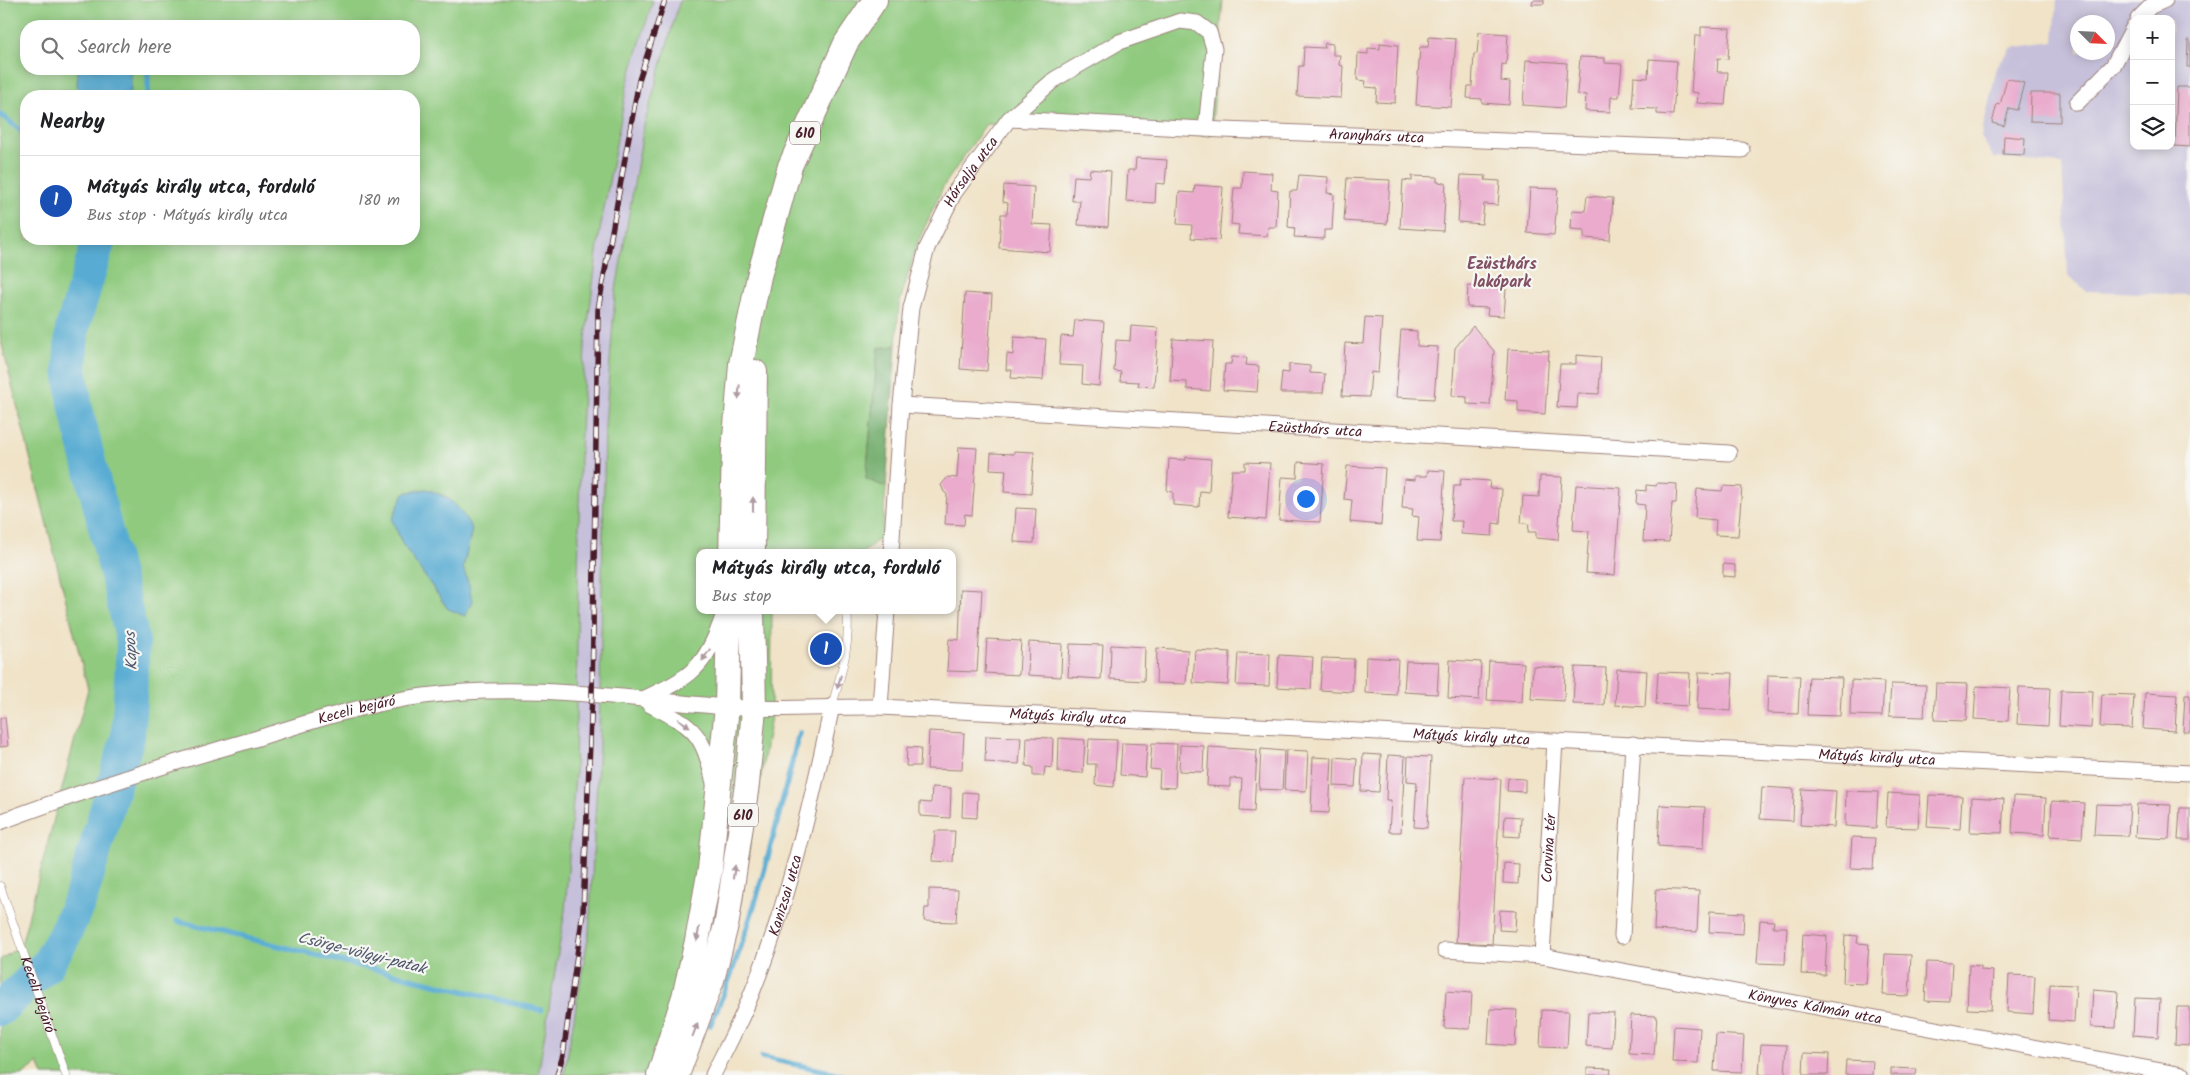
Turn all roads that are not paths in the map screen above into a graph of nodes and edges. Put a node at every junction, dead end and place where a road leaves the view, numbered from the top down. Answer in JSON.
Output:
{"nodes":[{"id":1,"x":875,"y":0,"type":"edge"},
{"id":2,"x":2165,"y":0,"type":"edge"},
{"id":3,"x":2142,"y":15,"type":"edge"},
{"id":4,"x":2130,"y":34,"type":"edge"},
{"id":5,"x":2077,"y":103,"type":"dead end"},
{"id":6,"x":1009,"y":119,"type":"junction"},
{"id":7,"x":1206,"y":129,"type":"junction"},
{"id":8,"x":1742,"y":150,"type":"dead end"},
{"id":9,"x":759,"y":276,"type":"junction"},
{"id":10,"x":901,"y":405,"type":"junction"},
{"id":11,"x":1729,"y":453,"type":"dead end"},
{"id":12,"x":731,"y":549,"type":"edge"},
{"id":13,"x":752,"y":549,"type":"edge"},
{"id":14,"x":891,"y":549,"type":"edge"},
{"id":15,"x":724,"y":614,"type":"edge"},
{"id":16,"x":729,"y":614,"type":"edge"},
{"id":17,"x":752,"y":614,"type":"edge"},
{"id":18,"x":847,"y":614,"type":"edge"},
{"id":19,"x":887,"y":614,"type":"edge"},
{"id":20,"x":641,"y":699,"type":"junction"},
{"id":21,"x":832,"y":706,"type":"junction"},
{"id":22,"x":727,"y":707,"type":"junction"},
{"id":23,"x":880,"y":707,"type":"junction"},
{"id":24,"x":754,"y":709,"type":"junction"},
{"id":25,"x":1555,"y":741,"type":"junction"},
{"id":26,"x":1633,"y":744,"type":"junction"},
{"id":27,"x":2190,"y":773,"type":"edge"},
{"id":28,"x":718,"y":802,"type":"junction"},
{"id":29,"x":0,"y":822,"type":"edge"},
{"id":30,"x":0,"y":886,"type":"edge"},
{"id":31,"x":1622,"y":936,"type":"dead end"},
{"id":32,"x":1446,"y":950,"type":"dead end"},
{"id":33,"x":1542,"y":956,"type":"junction"},
{"id":34,"x":66,"y":1075,"type":"edge"},
{"id":35,"x":659,"y":1075,"type":"edge"},
{"id":36,"x":677,"y":1075,"type":"edge"},
{"id":37,"x":713,"y":1075,"type":"edge"},
{"id":38,"x":2183,"y":1075,"type":"edge"}],
"edges":[{"from":1,"to":9,"type":"main road","number":"610"},
{"from":2,"to":3,"type":"street"},
{"from":4,"to":5,"type":"street"},
{"from":6,"to":7,"type":"street","name":"Aranyhárs utca"},
{"from":6,"to":7,"type":"street","name":"Hársalja utca"},
{"from":6,"to":10,"type":"street","name":"Hársalja utca"},
{"from":7,"to":8,"type":"street","name":"Aranyhárs utca"},
{"from":9,"to":12,"type":"main road","number":"610","one_way":true},
{"from":13,"to":9,"type":"main road","number":"610","one_way":true},
{"from":10,"to":11,"type":"street","name":"Ezüsthárs utca"},
{"from":10,"to":14,"type":"street","name":"Hársalja utca"},
{"from":15,"to":20,"type":"street","one_way":true},
{"from":16,"to":22,"type":"main road","number":"610"},
{"from":17,"to":24,"type":"main road","number":"610"},
{"from":18,"to":21,"type":"lane","one_way":true},
{"from":19,"to":23,"type":"street"},
{"from":20,"to":22,"type":"street","name":"Keceli bejáró"},
{"from":20,"to":28,"type":"street","one_way":true},
{"from":20,"to":29,"type":"street","name":"Keceli bejáró"},
{"from":21,"to":23,"type":"street","name":"Mátyás király utca"},
{"from":21,"to":24,"type":"street","name":"Mátyás király utca"},
{"from":21,"to":37,"type":"street","name":"Kanizsai utca"},
{"from":22,"to":24,"type":"street","name":"Keceli bejáró"},
{"from":22,"to":28,"type":"main road","number":"610"},
{"from":23,"to":25,"type":"street","name":"Mátyás király utca"},
{"from":36,"to":24,"type":"main road","number":"610","one_way":true},
{"from":25,"to":26,"type":"street","name":"Mátyás király utca"},
{"from":25,"to":33,"type":"street","name":"Corvina tér"},
{"from":26,"to":27,"type":"street","name":"Mátyás király utca"},
{"from":26,"to":31,"type":"street"},
{"from":28,"to":35,"type":"main road","number":"610","one_way":true},
{"from":30,"to":34,"type":"lane","name":"Keceli bejáró"},
{"from":32,"to":33,"type":"street","name":"Könyves Kálmán utca"},
{"from":33,"to":38,"type":"street","name":"Könyves Kálmán utca"}]}
